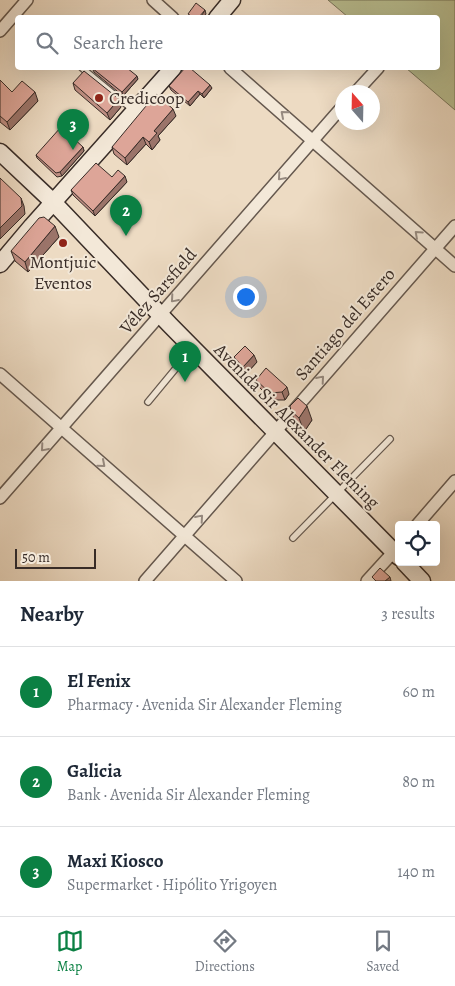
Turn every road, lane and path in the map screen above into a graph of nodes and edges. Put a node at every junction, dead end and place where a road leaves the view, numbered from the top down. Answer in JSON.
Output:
{"nodes":[{"id":1,"x":27,"y":0,"type":"edge"},
{"id":2,"x":153,"y":0,"type":"edge"},
{"id":3,"x":232,"y":0,"type":"edge"},
{"id":4,"x":170,"y":15,"type":"edge"},
{"id":5,"x":219,"y":15,"type":"edge"},
{"id":6,"x":0,"y":31,"type":"edge"},
{"id":7,"x":84,"y":70,"type":"edge"},
{"id":8,"x":171,"y":70,"type":"edge"},
{"id":9,"x":232,"y":70,"type":"edge"},
{"id":10,"x":376,"y":70,"type":"edge"},
{"id":11,"x":362,"y":85,"type":"edge"},
{"id":12,"x":134,"y":111,"type":"junction"},
{"id":13,"x":335,"y":115,"type":"edge"},
{"id":14,"x":313,"y":140,"type":"junction"},
{"id":15,"x":0,"y":152,"type":"edge"},
{"id":16,"x":53,"y":202,"type":"junction"},
{"id":17,"x":455,"y":226,"type":"edge"},
{"id":18,"x":435,"y":248,"type":"junction"},
{"id":19,"x":0,"y":264,"type":"edge"},
{"id":20,"x":455,"y":266,"type":"edge"},
{"id":21,"x":160,"y":315,"type":"junction"},
{"id":22,"x":193,"y":348,"type":"junction"},
{"id":23,"x":0,"y":374,"type":"edge"},
{"id":24,"x":148,"y":402,"type":"dead end"},
{"id":25,"x":62,"y":428,"type":"junction"},
{"id":26,"x":274,"y":431,"type":"junction"},
{"id":27,"x":390,"y":439,"type":"dead end"},
{"id":28,"x":455,"y":481,"type":"edge"},
{"id":29,"x":336,"y":494,"type":"junction"},
{"id":30,"x":0,"y":498,"type":"edge"},
{"id":31,"x":420,"y":521,"type":"edge"},
{"id":32,"x":184,"y":536,"type":"junction"},
{"id":33,"x":293,"y":538,"type":"dead end"},
{"id":34,"x":395,"y":550,"type":"edge"},
{"id":35,"x":395,"y":557,"type":"edge"},
{"id":36,"x":409,"y":566,"type":"edge"},
{"id":37,"x":145,"y":581,"type":"edge"},
{"id":38,"x":236,"y":581,"type":"edge"},
{"id":39,"x":367,"y":581,"type":"edge"},
{"id":40,"x":422,"y":581,"type":"edge"}],
"edges":[{"from":1,"to":6,"type":"street"},
{"from":2,"to":4,"type":"street"},
{"from":3,"to":5,"type":"main road"},
{"from":7,"to":12,"type":"lane"},
{"from":8,"to":12,"type":"main road"},
{"from":14,"to":9,"type":"street","one_way":true},
{"from":10,"to":11,"type":"street"},
{"from":12,"to":16,"type":"main road"},
{"from":13,"to":14,"type":"street","name":"Vélez Sarsfield"},
{"from":18,"to":14,"type":"street","one_way":true},
{"from":14,"to":21,"type":"street","name":"Vélez Sarsfield","one_way":true},
{"from":15,"to":16,"type":"main road","name":"Avenida Sir Alexander Fleming"},
{"from":16,"to":19,"type":"main road"},
{"from":16,"to":21,"type":"main road","name":"Avenida Sir Alexander Fleming"},
{"from":17,"to":18,"type":"street","name":"Santiago del Estero"},
{"from":18,"to":20,"type":"street"},
{"from":26,"to":18,"type":"street","name":"Santiago del Estero","one_way":true},
{"from":21,"to":22,"type":"main road","name":"Avenida Sir Alexander Fleming"},
{"from":21,"to":25,"type":"street","name":"Vélez Sarsfield"},
{"from":22,"to":24,"type":"lane"},
{"from":22,"to":26,"type":"main road","name":"Avenida Sir Alexander Fleming"},
{"from":23,"to":25,"type":"street"},
{"from":25,"to":30,"type":"street","name":"Vélez Sarsfield","one_way":true},
{"from":25,"to":32,"type":"street","one_way":true},
{"from":26,"to":29,"type":"main road","name":"Avenida Sir Alexander Fleming"},
{"from":32,"to":26,"type":"street","name":"Santiago del Estero","one_way":true},
{"from":27,"to":29,"type":"lane"},
{"from":28,"to":31,"type":"street"},
{"from":29,"to":33,"type":"lane"},
{"from":29,"to":34,"type":"main road","name":"Avenida Sir Alexander Fleming"},
{"from":32,"to":37,"type":"street","name":"Santiago del Estero"},
{"from":32,"to":38,"type":"street"},
{"from":35,"to":39,"type":"street"},
{"from":36,"to":40,"type":"main road","name":"Avenida Sir Alexander Fleming"}]}
